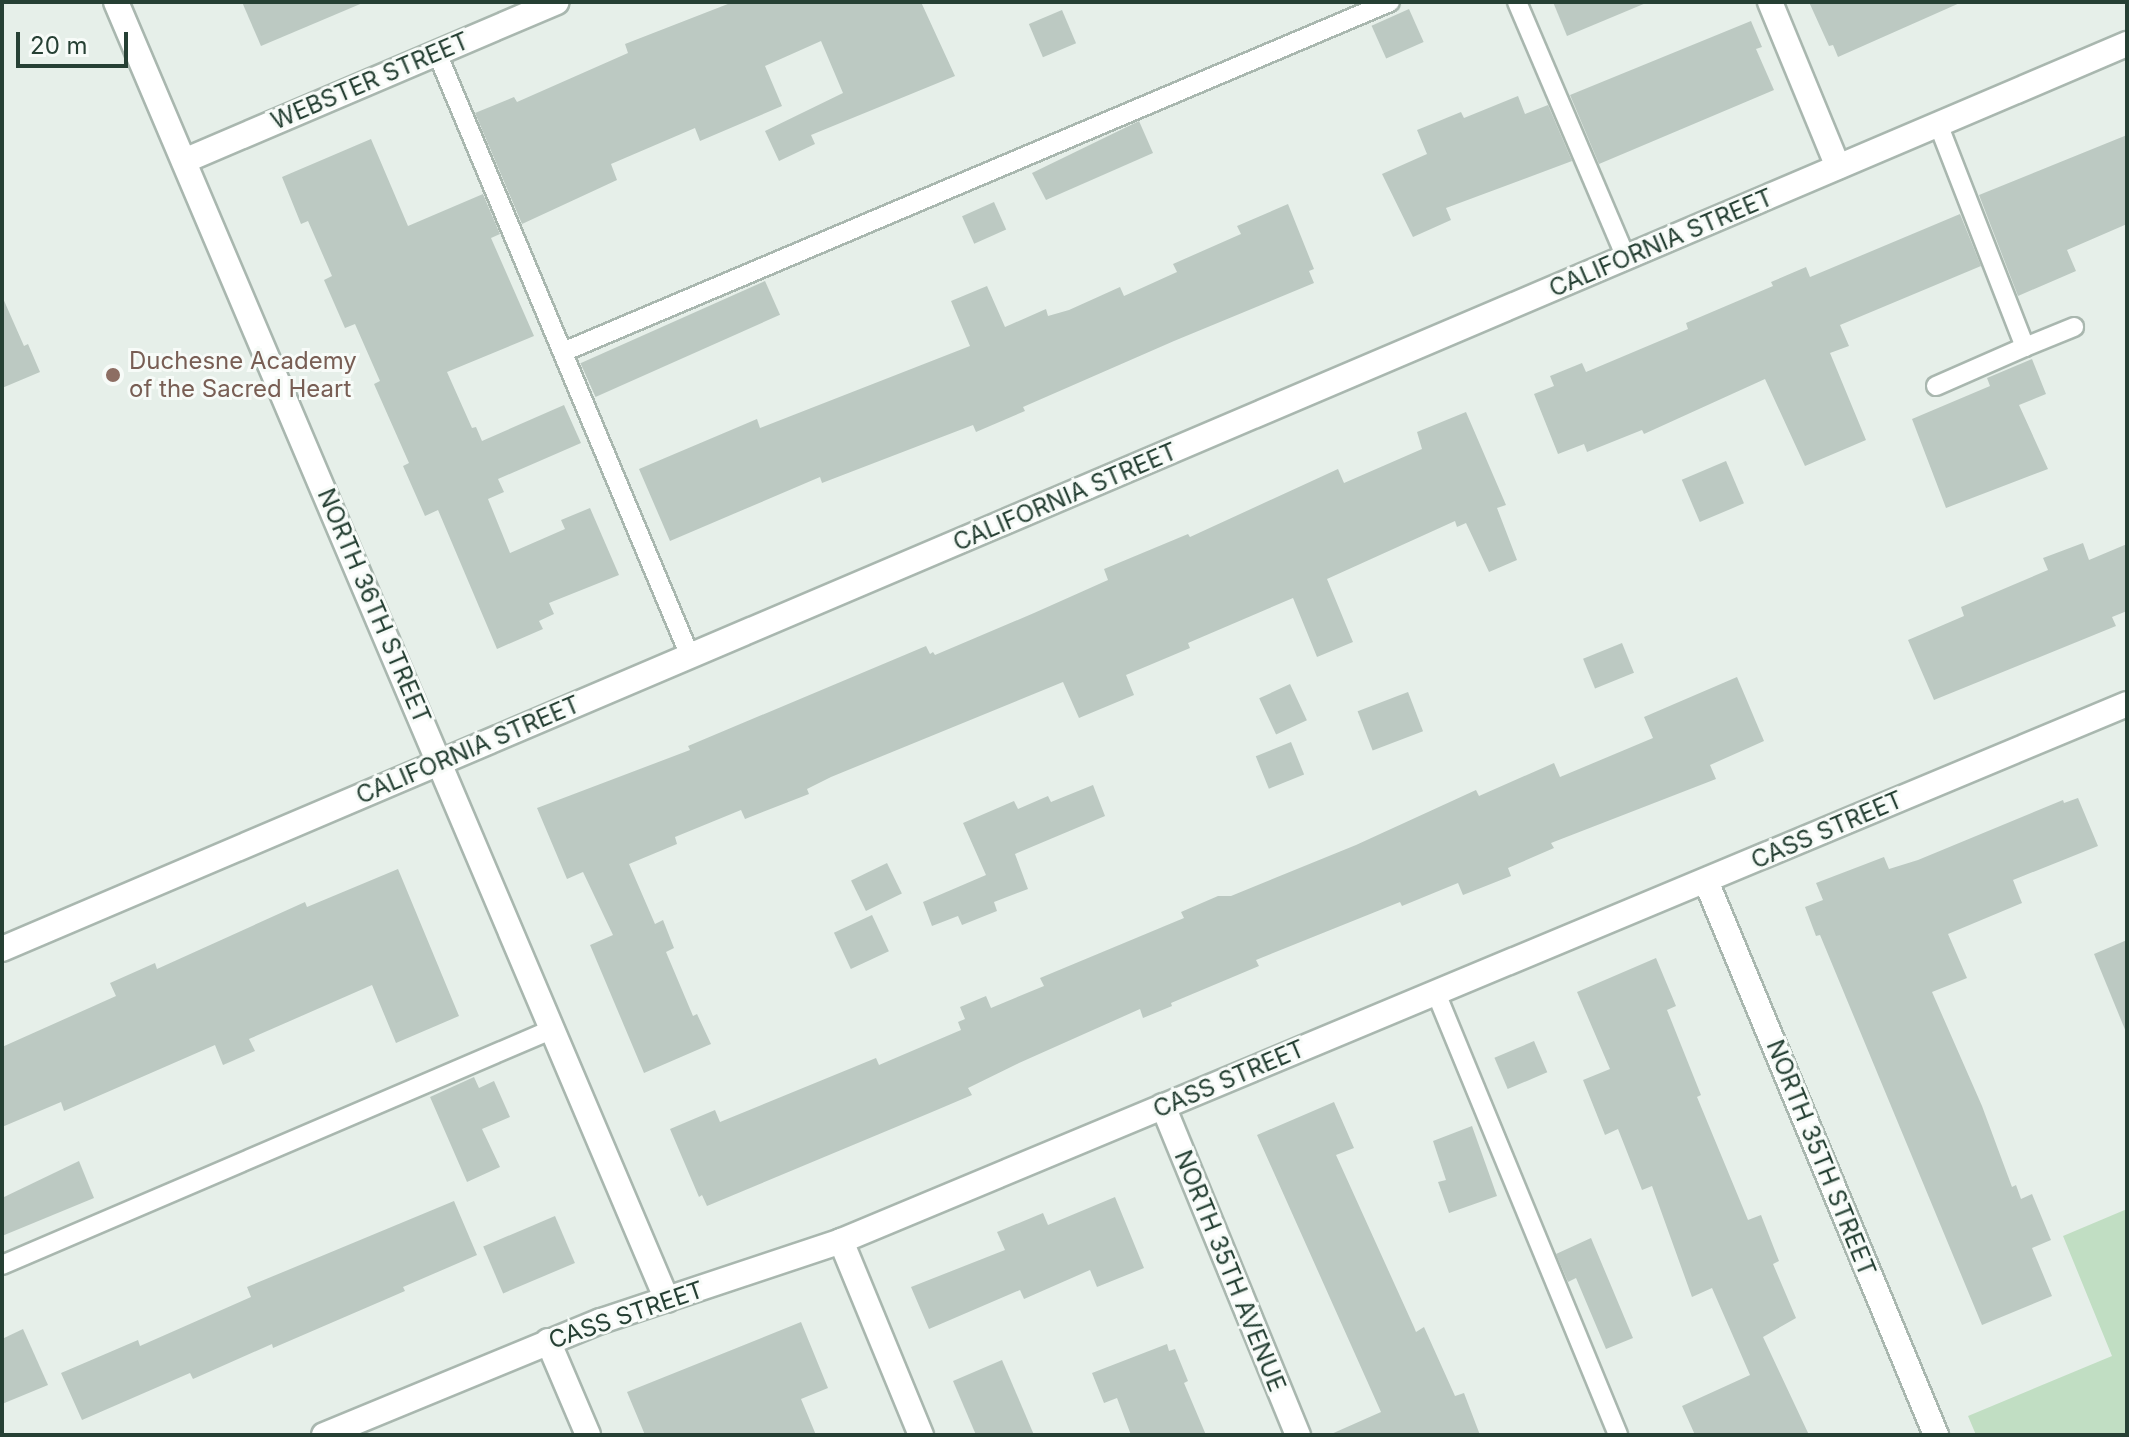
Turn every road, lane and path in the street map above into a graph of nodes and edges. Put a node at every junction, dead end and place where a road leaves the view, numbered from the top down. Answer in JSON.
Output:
{"nodes":[{"id":1,"x":116,"y":2,"type":"edge"},
{"id":2,"x":557,"y":2,"type":"edge"},
{"id":3,"x":1390,"y":2,"type":"edge"},
{"id":4,"x":1517,"y":2,"type":"edge"},
{"id":5,"x":1770,"y":2,"type":"edge"},
{"id":6,"x":527,"y":8,"type":"edge"},
{"id":7,"x":2127,"y":44,"type":"edge"},
{"id":8,"x":437,"y":53,"type":"junction"},
{"id":9,"x":1938,"y":124,"type":"junction"},
{"id":10,"x":184,"y":161,"type":"junction"},
{"id":11,"x":1838,"y":167,"type":"junction"},
{"id":12,"x":1626,"y":258,"type":"junction"},
{"id":13,"x":2074,"y":327,"type":"dead end"},
{"id":14,"x":2025,"y":347,"type":"junction"},
{"id":15,"x":563,"y":352,"type":"junction"},
{"id":16,"x":1936,"y":386,"type":"dead end"},
{"id":17,"x":690,"y":656,"type":"junction"},
{"id":18,"x":2127,"y":704,"type":"edge"},
{"id":19,"x":440,"y":762,"type":"junction"},
{"id":20,"x":1706,"y":881,"type":"junction"},
{"id":21,"x":2,"y":949,"type":"edge"},
{"id":22,"x":1436,"y":993,"type":"junction"},
{"id":23,"x":553,"y":1029,"type":"junction"},
{"id":24,"x":1163,"y":1106,"type":"junction"},
{"id":25,"x":841,"y":1241,"type":"junction"},
{"id":26,"x":2,"y":1265,"type":"edge"},
{"id":27,"x":667,"y":1300,"type":"junction"},
{"id":28,"x":548,"y":1341,"type":"junction"},
{"id":29,"x":324,"y":1435,"type":"edge"},
{"id":30,"x":588,"y":1435,"type":"edge"},
{"id":31,"x":921,"y":1435,"type":"edge"},
{"id":32,"x":1298,"y":1435,"type":"edge"},
{"id":33,"x":1618,"y":1435,"type":"edge"},
{"id":34,"x":1936,"y":1435,"type":"edge"}],
"edges":[{"from":1,"to":10,"type":"street","name":"NORTH 36TH STREET"},
{"from":2,"to":6,"type":"street","name":"WEBSTER STREET"},
{"from":3,"to":15,"type":"lane"},
{"from":4,"to":12,"type":"lane"},
{"from":5,"to":11,"type":"street"},
{"from":6,"to":8,"type":"street","name":"WEBSTER STREET"},
{"from":7,"to":9,"type":"street","name":"CALIFORNIA STREET"},
{"from":8,"to":10,"type":"street","name":"WEBSTER STREET"},
{"from":8,"to":15,"type":"lane"},
{"from":9,"to":11,"type":"street","name":"CALIFORNIA STREET"},
{"from":9,"to":14,"type":"lane"},
{"from":10,"to":19,"type":"street","name":"NORTH 36TH STREET"},
{"from":11,"to":12,"type":"street","name":"CALIFORNIA STREET"},
{"from":12,"to":17,"type":"street","name":"CALIFORNIA STREET"},
{"from":13,"to":14,"type":"lane"},
{"from":14,"to":16,"type":"lane"},
{"from":15,"to":17,"type":"lane"},
{"from":17,"to":19,"type":"street","name":"CALIFORNIA STREET"},
{"from":18,"to":20,"type":"street","name":"CASS STREET"},
{"from":19,"to":21,"type":"street","name":"CALIFORNIA STREET"},
{"from":19,"to":23,"type":"street","name":"NORTH 36TH STREET"},
{"from":20,"to":22,"type":"street","name":"CASS STREET"},
{"from":20,"to":34,"type":"street","name":"NORTH 35TH STREET"},
{"from":22,"to":24,"type":"street","name":"CASS STREET"},
{"from":22,"to":33,"type":"lane"},
{"from":23,"to":26,"type":"lane"},
{"from":23,"to":27,"type":"street","name":"NORTH 36TH STREET"},
{"from":24,"to":25,"type":"street","name":"CASS STREET"},
{"from":24,"to":32,"type":"street","name":"NORTH 35TH AVENUE"},
{"from":25,"to":27,"type":"street","name":"CASS STREET"},
{"from":25,"to":31,"type":"street"},
{"from":27,"to":28,"type":"street","name":"CASS STREET"},
{"from":28,"to":29,"type":"street","name":"CASS STREET"},
{"from":28,"to":30,"type":"street"}]}
